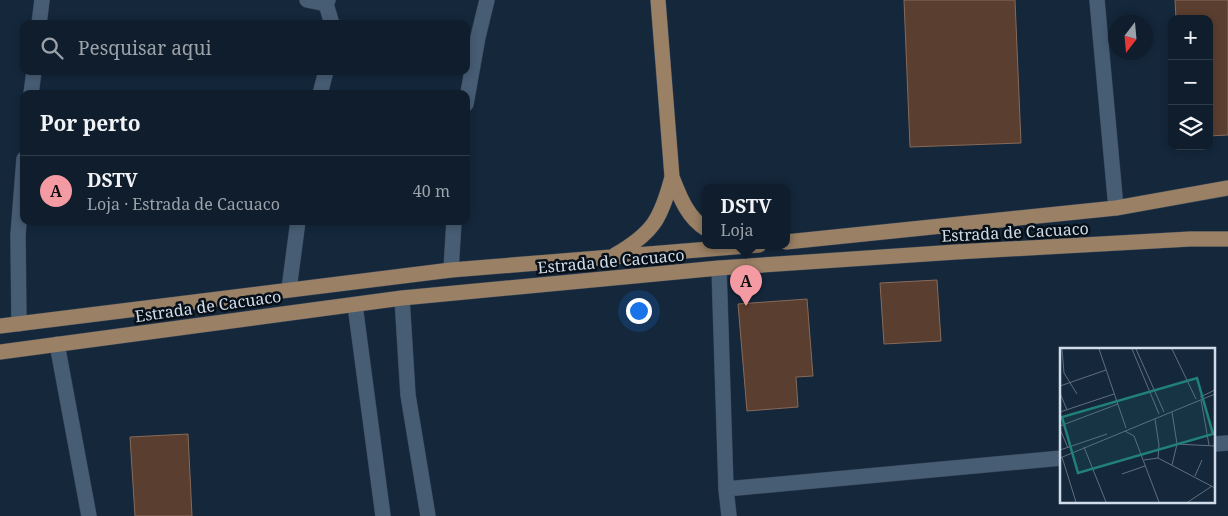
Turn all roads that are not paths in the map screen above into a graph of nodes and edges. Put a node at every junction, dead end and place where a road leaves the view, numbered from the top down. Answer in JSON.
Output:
{"nodes":[{"id":1,"x":42,"y":0,"type":"edge"},
{"id":2,"x":307,"y":0,"type":"edge"},
{"id":3,"x":488,"y":0,"type":"edge"},
{"id":4,"x":658,"y":0,"type":"edge"},
{"id":5,"x":1097,"y":0,"type":"edge"},
{"id":6,"x":327,"y":2,"type":"edge"},
{"id":7,"x":40,"y":20,"type":"edge"},
{"id":8,"x":331,"y":20,"type":"edge"},
{"id":9,"x":33,"y":75,"type":"edge"},
{"id":10,"x":325,"y":75,"type":"edge"},
{"id":11,"x":32,"y":90,"type":"edge"},
{"id":12,"x":321,"y":90,"type":"edge"},
{"id":13,"x":469,"y":90,"type":"edge"},
{"id":14,"x":672,"y":177,"type":"junction"},
{"id":15,"x":1228,"y":188,"type":"edge"},
{"id":16,"x":1116,"y":208,"type":"junction"},
{"id":17,"x":20,"y":210,"type":"edge"},
{"id":18,"x":297,"y":225,"type":"edge"},
{"id":19,"x":454,"y":225,"type":"edge"},
{"id":20,"x":702,"y":227,"type":"edge"},
{"id":21,"x":1228,"y":239,"type":"edge"},
{"id":22,"x":790,"y":242,"type":"edge"},
{"id":23,"x":704,"y":249,"type":"edge"},
{"id":24,"x":611,"y":257,"type":"junction"},
{"id":25,"x":719,"y":268,"type":"junction"},
{"id":26,"x":451,"y":270,"type":"junction"},
{"id":27,"x":289,"y":289,"type":"junction"},
{"id":28,"x":402,"y":298,"type":"junction"},
{"id":29,"x":355,"y":305,"type":"junction"},
{"id":30,"x":19,"y":324,"type":"junction"},
{"id":31,"x":0,"y":326,"type":"edge"},
{"id":32,"x":57,"y":344,"type":"junction"},
{"id":33,"x":0,"y":352,"type":"edge"},
{"id":34,"x":1060,"y":458,"type":"edge"},
{"id":35,"x":726,"y":489,"type":"junction"},
{"id":36,"x":89,"y":516,"type":"edge"},
{"id":37,"x":383,"y":516,"type":"edge"},
{"id":38,"x":428,"y":516,"type":"edge"},
{"id":39,"x":729,"y":516,"type":"edge"}],
"edges":[{"from":1,"to":7,"type":"street"},
{"from":2,"to":6,"type":"street"},
{"from":3,"to":13,"type":"street"},
{"from":4,"to":14,"type":"main road"},
{"from":5,"to":16,"type":"street"},
{"from":6,"to":8,"type":"street"},
{"from":9,"to":11,"type":"street"},
{"from":10,"to":12,"type":"street"},
{"from":14,"to":20,"type":"main road"},
{"from":14,"to":24,"type":"main road"},
{"from":15,"to":16,"type":"main road","name":"Estrada de Cacuaco"},
{"from":16,"to":22,"type":"main road","name":"Estrada de Cacuaco"},
{"from":17,"to":30,"type":"street"},
{"from":18,"to":27,"type":"street"},
{"from":19,"to":26,"type":"street"},
{"from":21,"to":25,"type":"main road","name":"Estrada de Cacuaco"},
{"from":23,"to":24,"type":"main road","name":"Estrada de Cacuaco"},
{"from":24,"to":26,"type":"main road","name":"Estrada de Cacuaco"},
{"from":25,"to":28,"type":"main road","name":"Estrada de Cacuaco"},
{"from":25,"to":35,"type":"street"},
{"from":26,"to":27,"type":"main road","name":"Estrada de Cacuaco"},
{"from":27,"to":30,"type":"main road","name":"Estrada de Cacuaco"},
{"from":28,"to":29,"type":"main road","name":"Estrada de Cacuaco"},
{"from":28,"to":38,"type":"street"},
{"from":29,"to":32,"type":"main road","name":"Estrada de Cacuaco"},
{"from":29,"to":37,"type":"street"},
{"from":30,"to":31,"type":"main road","name":"Estrada de Cacuaco"},
{"from":32,"to":33,"type":"main road","name":"Estrada de Cacuaco"},
{"from":32,"to":36,"type":"street"},
{"from":34,"to":35,"type":"street"},
{"from":35,"to":39,"type":"street"}]}
